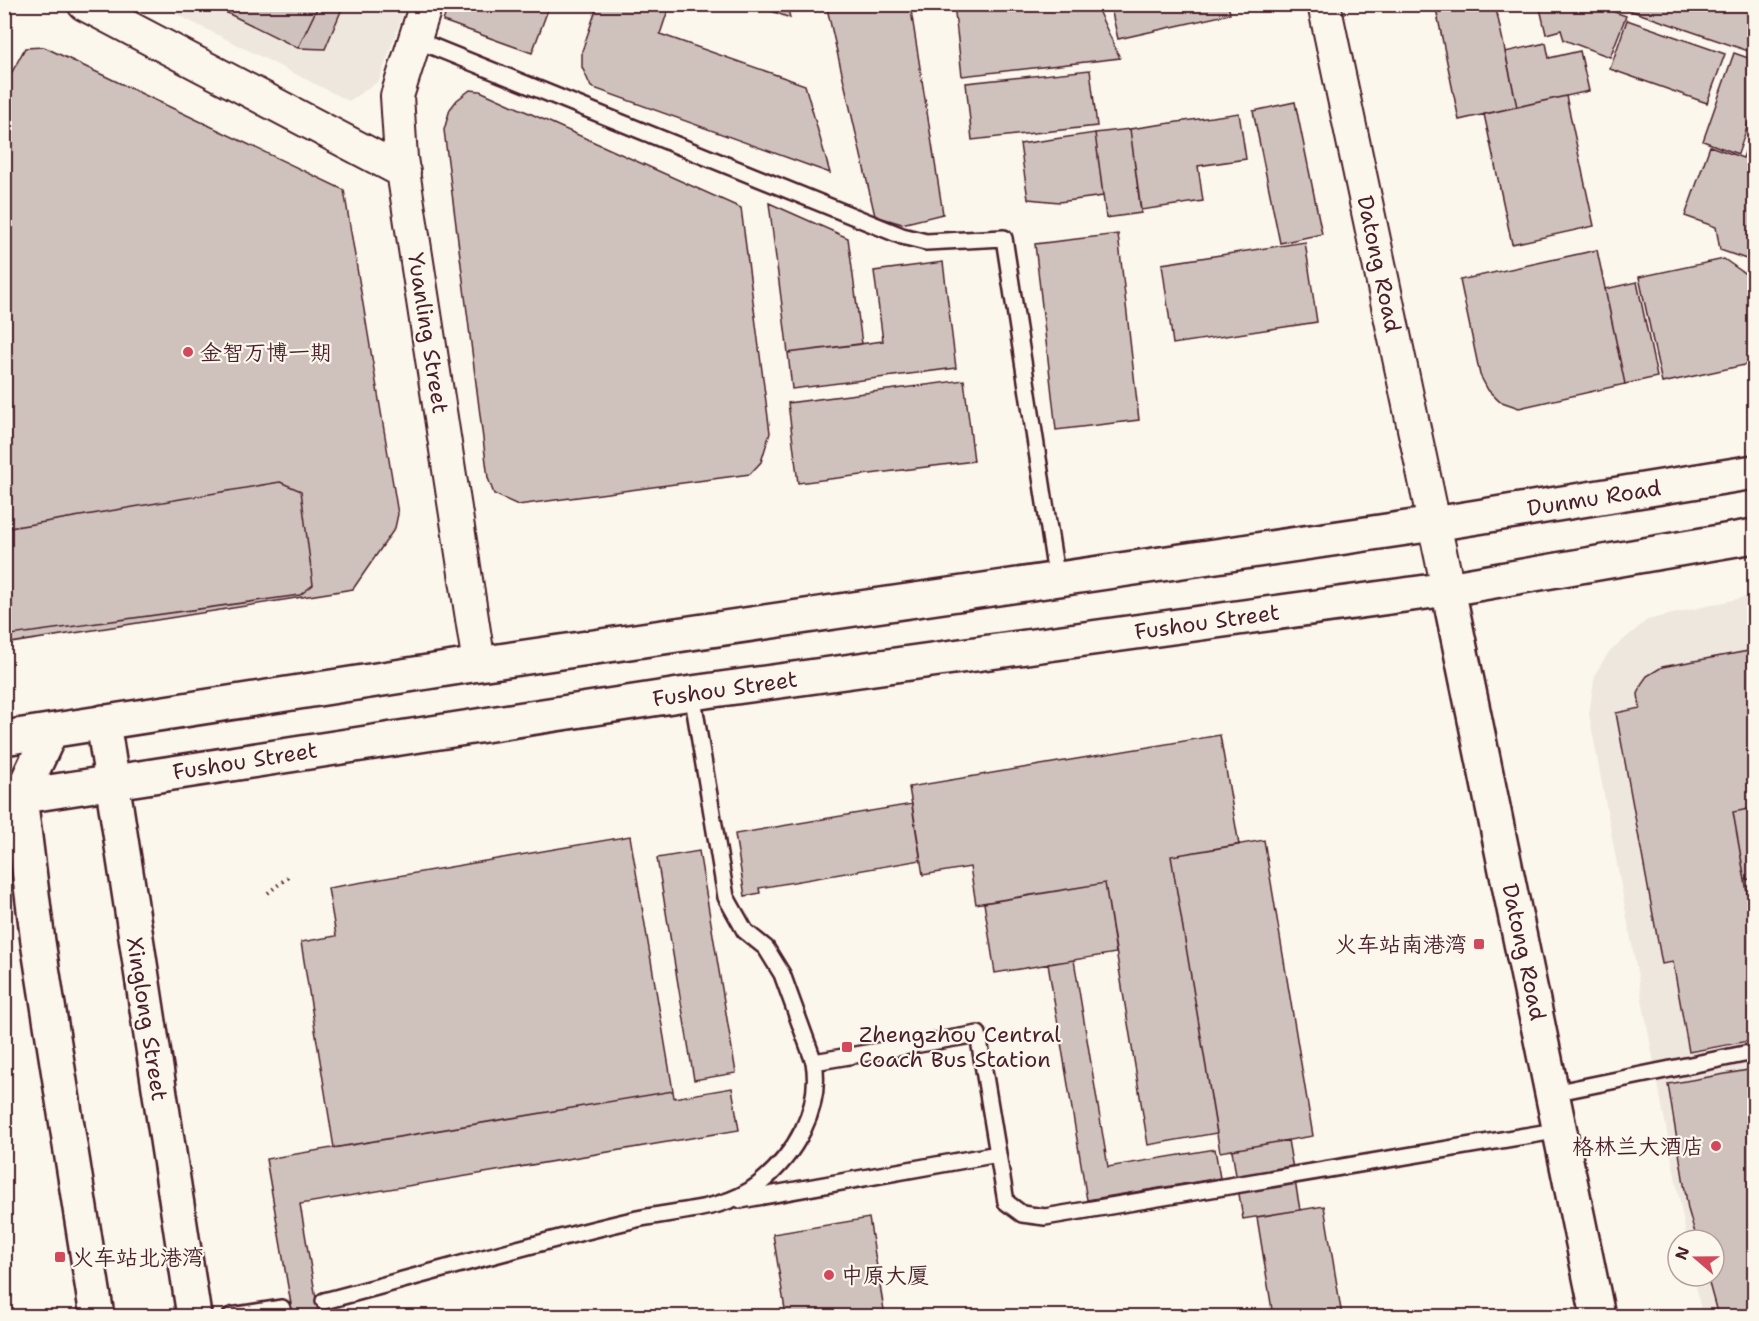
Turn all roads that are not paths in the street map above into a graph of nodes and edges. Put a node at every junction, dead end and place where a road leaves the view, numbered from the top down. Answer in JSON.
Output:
{"nodes":[{"id":1,"x":84,"y":4,"type":"edge"},
{"id":2,"x":426,"y":4,"type":"edge"},
{"id":3,"x":1324,"y":4,"type":"edge"},
{"id":4,"x":414,"y":39,"type":"junction"},
{"id":5,"x":404,"y":172,"type":"junction"},
{"id":6,"x":1755,"y":472,"type":"edge"},
{"id":7,"x":1434,"y":524,"type":"junction"},
{"id":8,"x":1755,"y":536,"type":"edge"},
{"id":9,"x":1057,"y":581,"type":"junction"},
{"id":10,"x":1448,"y":588,"type":"junction"},
{"id":11,"x":479,"y":664,"type":"junction"},
{"id":12,"x":692,"y":693,"type":"junction"},
{"id":13,"x":103,"y":722,"type":"junction"},
{"id":14,"x":51,"y":731,"type":"junction"},
{"id":15,"x":4,"y":738,"type":"edge"},
{"id":16,"x":110,"y":782,"type":"junction"},
{"id":17,"x":12,"y":798,"type":"edge"},
{"id":18,"x":1755,"y":1052,"type":"edge"},
{"id":19,"x":814,"y":1062,"type":"junction"},
{"id":20,"x":1553,"y":1094,"type":"junction"},
{"id":21,"x":1561,"y":1130,"type":"junction"},
{"id":22,"x":998,"y":1154,"type":"junction"},
{"id":23,"x":727,"y":1202,"type":"junction"},
{"id":24,"x":324,"y":1301,"type":"dead end"},
{"id":25,"x":282,"y":1308,"type":"dead end"},
{"id":26,"x":97,"y":1317,"type":"edge"},
{"id":27,"x":194,"y":1317,"type":"edge"},
{"id":28,"x":231,"y":1317,"type":"edge"},
{"id":29,"x":1598,"y":1317,"type":"edge"}],
"edges":[{"from":1,"to":5,"type":"street"},
{"from":2,"to":4,"type":"street","name":"Yuanling Street"},
{"from":3,"to":7,"type":"street","name":"Datong Road"},
{"from":4,"to":5,"type":"street","name":"Yuanling Street"},
{"from":4,"to":9,"type":"lane"},
{"from":5,"to":11,"type":"street","name":"Yuanling Street"},
{"from":6,"to":7,"type":"main road","name":"Dunmu Road"},
{"from":7,"to":9,"type":"main road"},
{"from":7,"to":10,"type":"street","name":"Datong Road"},
{"from":8,"to":10,"type":"main road"},
{"from":9,"to":11,"type":"main road"},
{"from":10,"to":12,"type":"main road","name":"Fushou Street"},
{"from":10,"to":20,"type":"main road","name":"Datong Road"},
{"from":11,"to":13,"type":"main road"},
{"from":12,"to":16,"type":"main road","name":"Fushou Street"},
{"from":12,"to":19,"type":"lane"},
{"from":13,"to":14,"type":"main road"},
{"from":13,"to":16,"type":"main road","name":"Xinglong Street"},
{"from":14,"to":15,"type":"main road"},
{"from":14,"to":17,"type":"main road"},
{"from":16,"to":17,"type":"main road","name":"Fushou Street"},
{"from":16,"to":27,"type":"main road","name":"Xinglong Street"},
{"from":17,"to":26,"type":"main road"},
{"from":18,"to":20,"type":"lane"},
{"from":19,"to":22,"type":"lane"},
{"from":19,"to":23,"type":"lane"},
{"from":20,"to":21,"type":"main road","name":"Datong Road"},
{"from":21,"to":22,"type":"lane"},
{"from":21,"to":29,"type":"main road","name":"Datong Road"},
{"from":22,"to":23,"type":"lane"},
{"from":23,"to":24,"type":"lane"},
{"from":25,"to":28,"type":"lane"}]}
